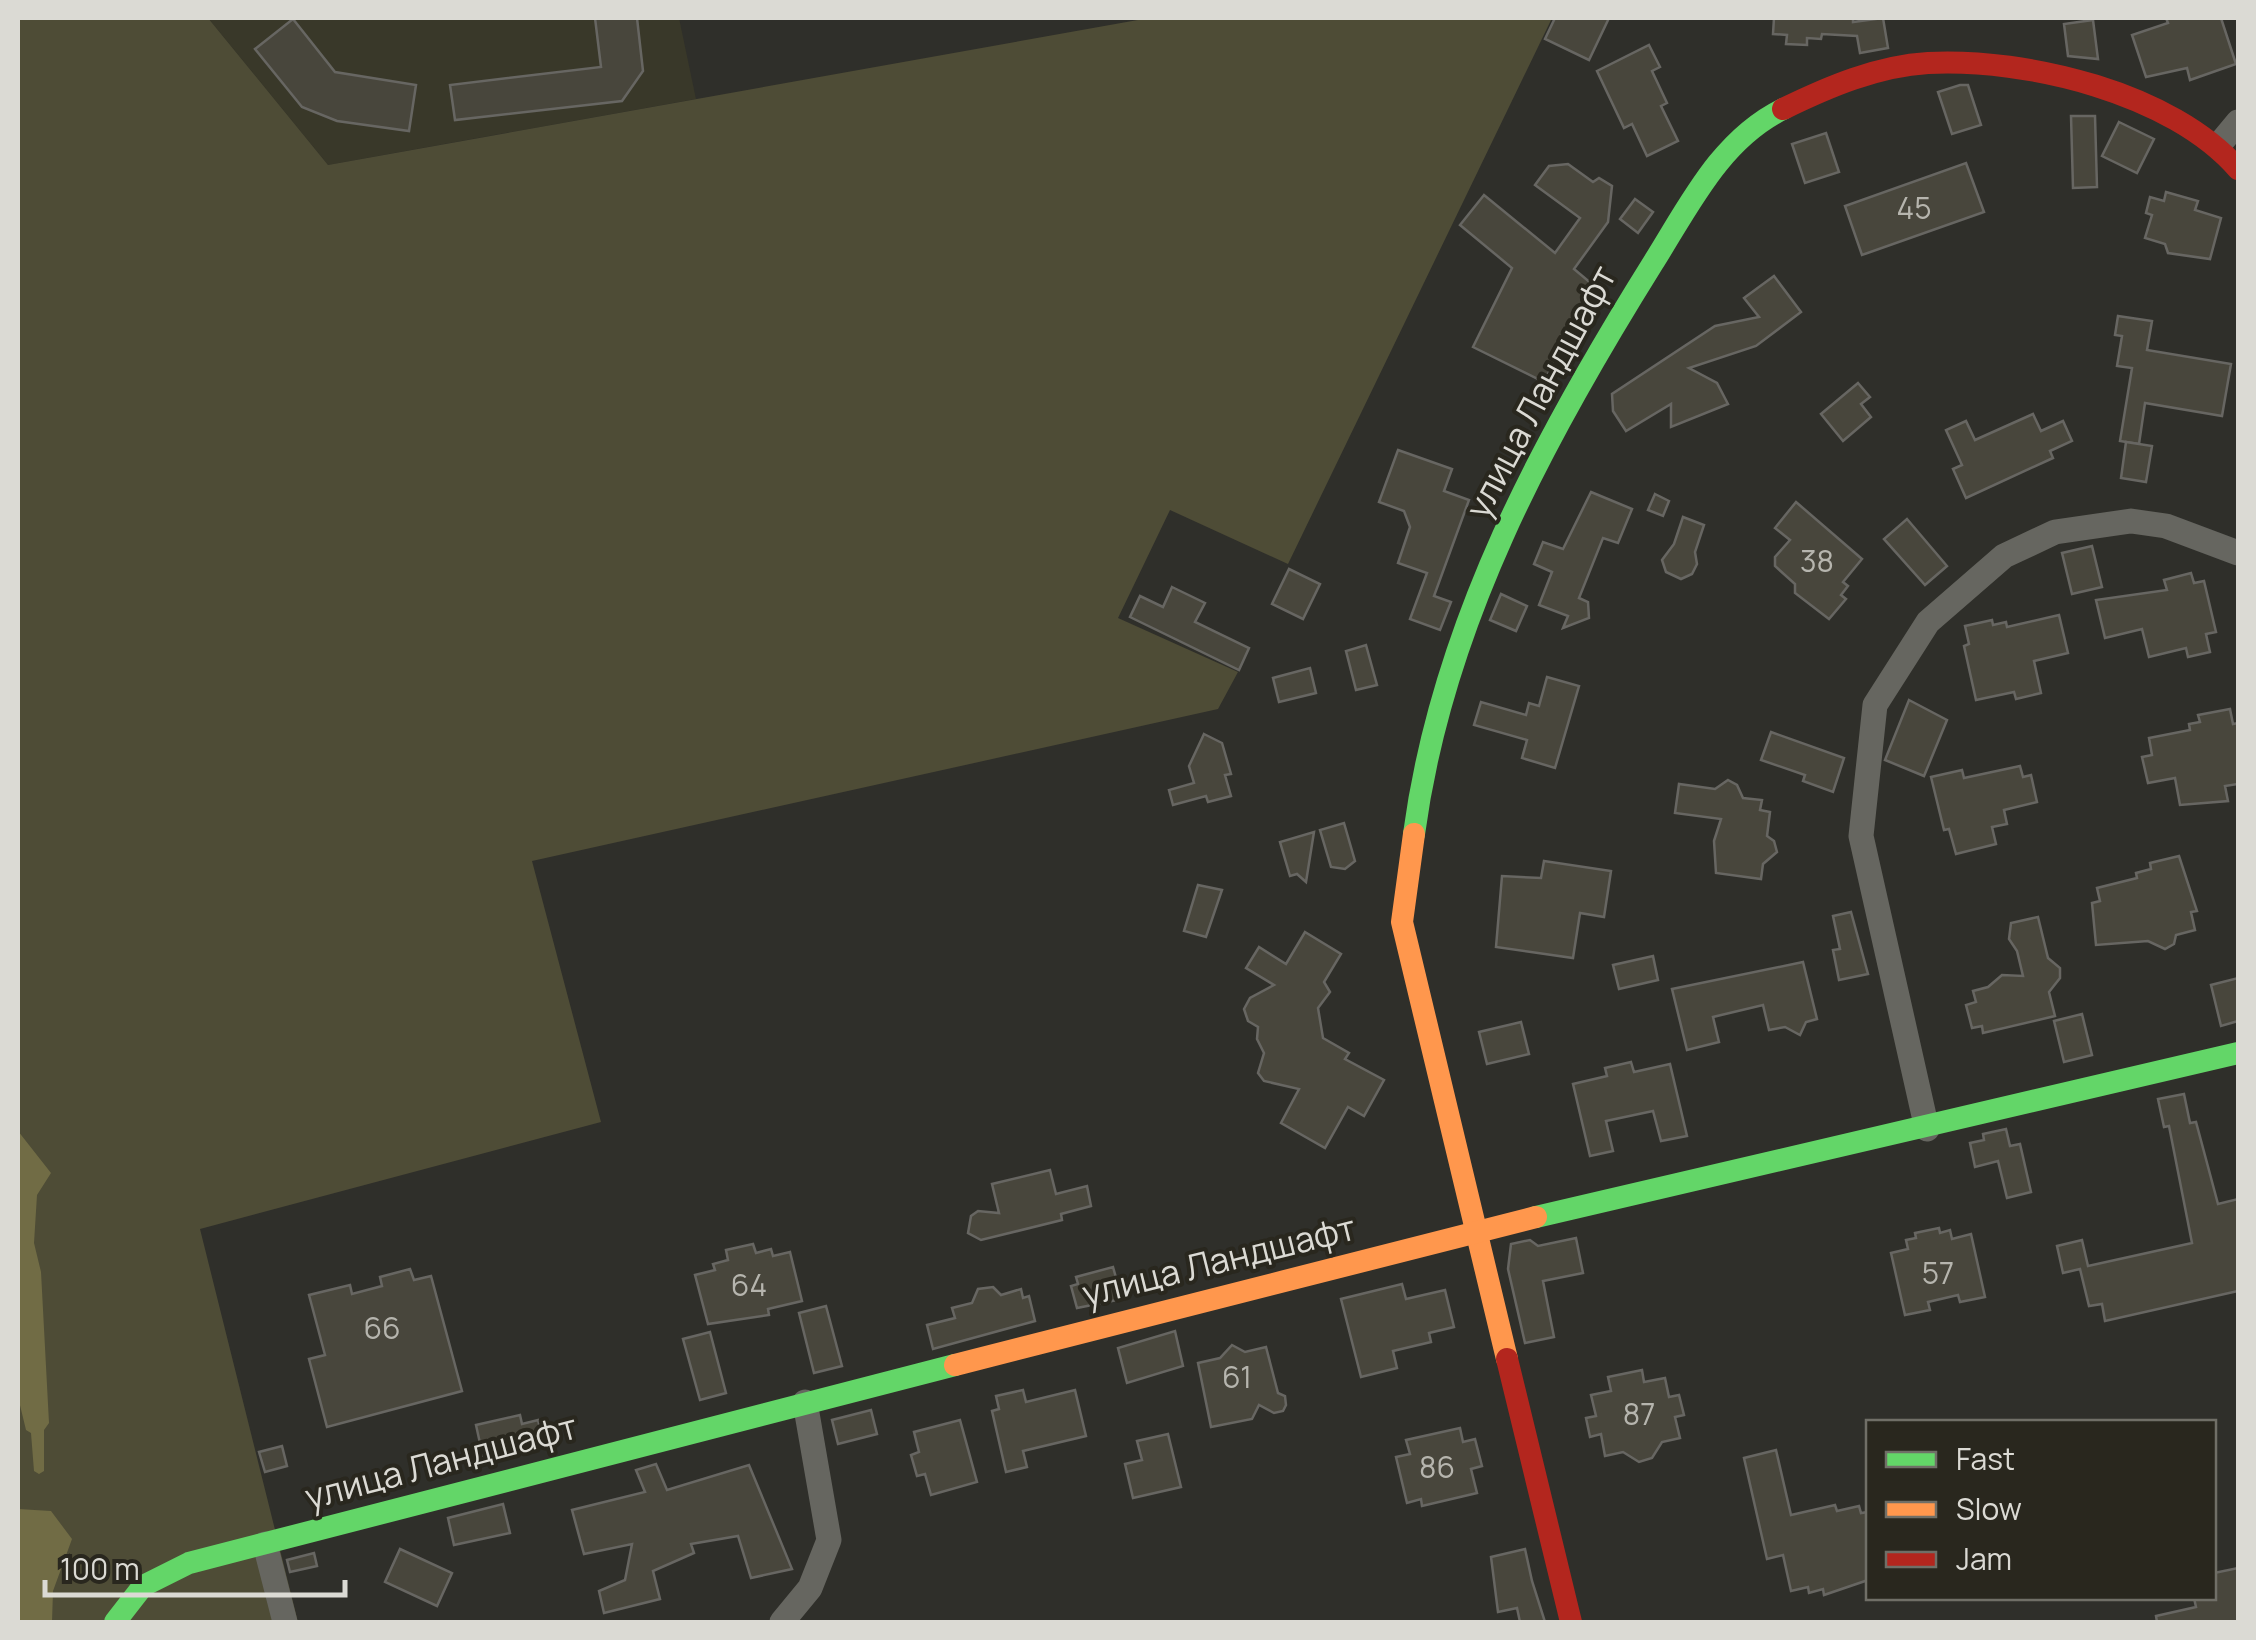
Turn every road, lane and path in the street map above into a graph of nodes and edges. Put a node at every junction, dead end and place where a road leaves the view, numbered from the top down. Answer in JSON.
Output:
{"nodes":[{"id":1,"x":2238,"y":122,"type":"edge"},
{"id":2,"x":2218,"y":146,"type":"junction"},
{"id":3,"x":2238,"y":170,"type":"edge"},
{"id":4,"x":2238,"y":553,"type":"edge"},
{"id":5,"x":2238,"y":1052,"type":"edge"},
{"id":6,"x":1927,"y":1129,"type":"junction"},
{"id":7,"x":1476,"y":1231,"type":"junction"},
{"id":8,"x":805,"y":1402,"type":"junction"},
{"id":9,"x":265,"y":1544,"type":"junction"},
{"id":10,"x":115,"y":1622,"type":"edge"},
{"id":11,"x":285,"y":1622,"type":"edge"},
{"id":12,"x":782,"y":1622,"type":"edge"},
{"id":13,"x":1571,"y":1622,"type":"edge"}],
"edges":[{"from":1,"to":2,"type":"street"},
{"from":2,"to":3,"type":"street","name":"улица Ландшафт"},
{"from":2,"to":7,"type":"street","name":"улица Ландшафт"},
{"from":4,"to":6,"type":"street"},
{"from":5,"to":6,"type":"street","name":"улица Ландшафт"},
{"from":6,"to":7,"type":"street","name":"улица Ландшафт"},
{"from":7,"to":8,"type":"street","name":"улица Ландшафт"},
{"from":7,"to":13,"type":"street","name":"улица Ландшафт"},
{"from":8,"to":9,"type":"street","name":"улица Ландшафт"},
{"from":8,"to":12,"type":"street"},
{"from":9,"to":10,"type":"street","name":"улица Ландшафт"},
{"from":9,"to":11,"type":"street"}]}
